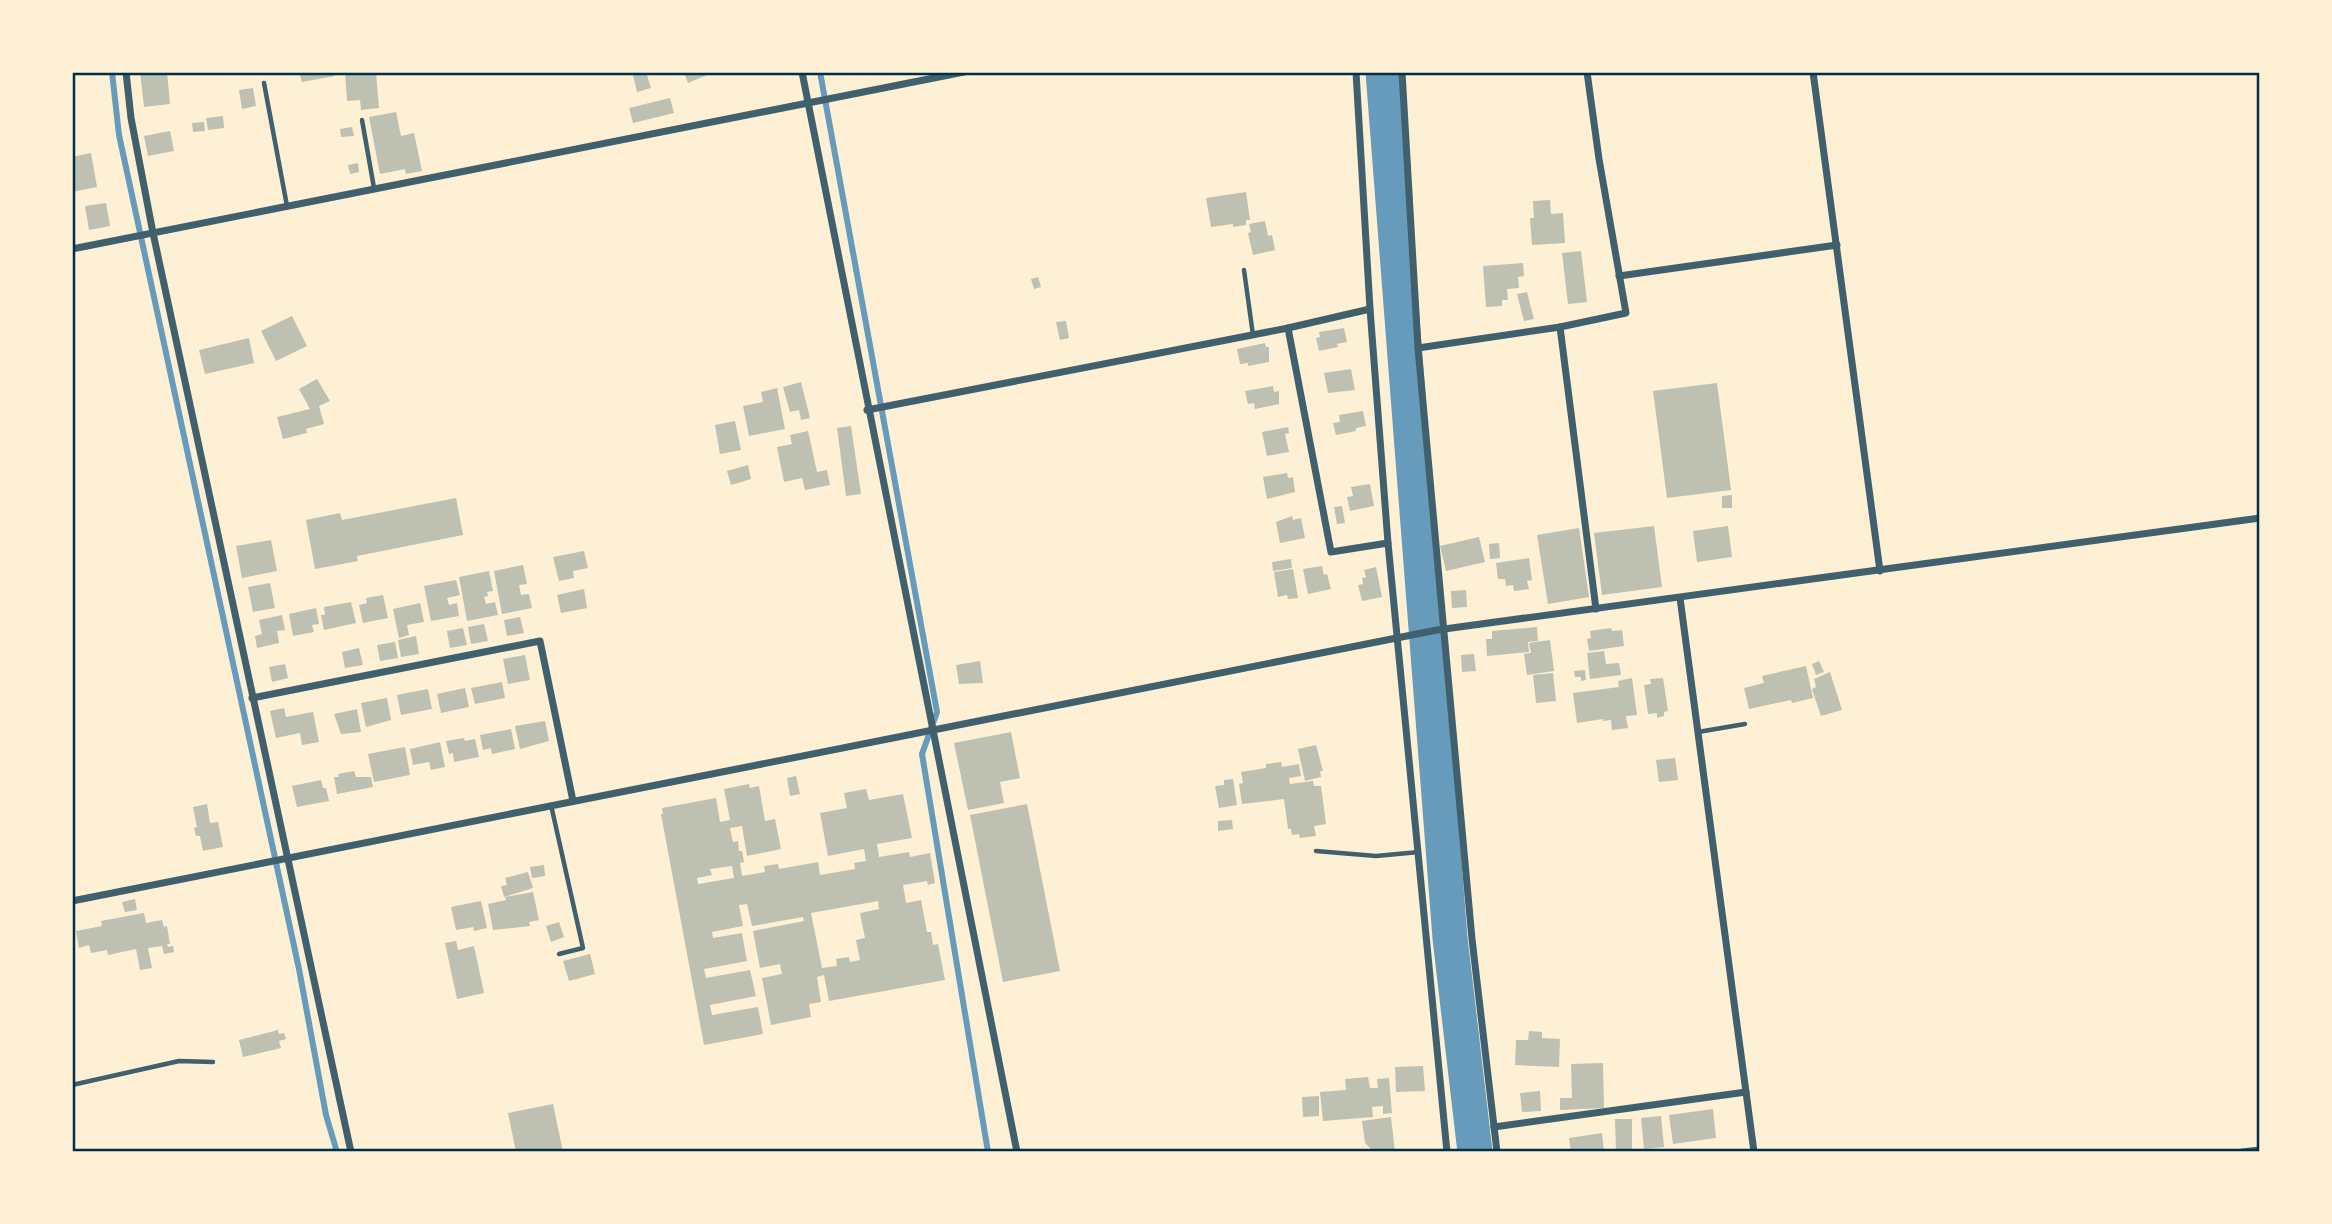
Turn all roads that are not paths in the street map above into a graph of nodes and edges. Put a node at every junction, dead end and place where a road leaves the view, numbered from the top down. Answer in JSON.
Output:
{"nodes":[{"id":1,"x":126,"y":72,"type":"edge"},
{"id":2,"x":802,"y":72,"type":"edge"},
{"id":3,"x":964,"y":72,"type":"edge"},
{"id":4,"x":1356,"y":72,"type":"edge"},
{"id":5,"x":1402,"y":72,"type":"edge"},
{"id":6,"x":1587,"y":72,"type":"edge"},
{"id":7,"x":1814,"y":72,"type":"edge"},
{"id":8,"x":264,"y":83,"type":"dead end"},
{"id":9,"x":808,"y":103,"type":"junction"},
{"id":10,"x":362,"y":120,"type":"dead end"},
{"id":11,"x":374,"y":189,"type":"junction"},
{"id":12,"x":287,"y":207,"type":"junction"},
{"id":13,"x":153,"y":233,"type":"junction"},
{"id":14,"x":1837,"y":246,"type":"junction"},
{"id":15,"x":72,"y":249,"type":"edge"},
{"id":16,"x":1244,"y":270,"type":"dead end"},
{"id":17,"x":1619,"y":276,"type":"junction"},
{"id":18,"x":1370,"y":309,"type":"junction"},
{"id":19,"x":1560,"y":327,"type":"junction"},
{"id":20,"x":1288,"y":328,"type":"junction"},
{"id":21,"x":1253,"y":335,"type":"junction"},
{"id":22,"x":1418,"y":348,"type":"junction"},
{"id":23,"x":867,"y":410,"type":"junction"},
{"id":24,"x":2260,"y":518,"type":"edge"},
{"id":25,"x":1388,"y":543,"type":"junction"},
{"id":26,"x":1880,"y":571,"type":"junction"},
{"id":27,"x":1680,"y":598,"type":"junction"},
{"id":28,"x":1596,"y":609,"type":"junction"},
{"id":29,"x":1441,"y":629,"type":"junction"},
{"id":30,"x":1399,"y":637,"type":"junction"},
{"id":31,"x":252,"y":698,"type":"junction"},
{"id":32,"x":1745,"y":724,"type":"dead end"},
{"id":33,"x":934,"y":730,"type":"junction"},
{"id":34,"x":1698,"y":732,"type":"junction"},
{"id":35,"x":573,"y":801,"type":"junction"},
{"id":36,"x":551,"y":805,"type":"junction"},
{"id":37,"x":1316,"y":851,"type":"dead end"},
{"id":38,"x":1419,"y":852,"type":"junction"},
{"id":39,"x":286,"y":857,"type":"junction"},
{"id":40,"x":72,"y":901,"type":"edge"},
{"id":41,"x":559,"y":954,"type":"dead end"},
{"id":42,"x":214,"y":1062,"type":"dead end"},
{"id":43,"x":72,"y":1085,"type":"edge"},
{"id":44,"x":1746,"y":1092,"type":"junction"},
{"id":45,"x":1494,"y":1127,"type":"junction"},
{"id":46,"x":2260,"y":1150,"type":"edge"},
{"id":47,"x":351,"y":1152,"type":"edge"},
{"id":48,"x":1017,"y":1152,"type":"edge"},
{"id":49,"x":1447,"y":1152,"type":"edge"},
{"id":50,"x":1497,"y":1152,"type":"edge"},
{"id":51,"x":1754,"y":1152,"type":"edge"},
{"id":52,"x":2242,"y":1152,"type":"edge"}],
"edges":[{"from":1,"to":13,"type":"street"},
{"from":2,"to":9,"type":"street"},
{"from":3,"to":9,"type":"street"},
{"from":4,"to":18,"type":"street"},
{"from":5,"to":22,"type":"street"},
{"from":6,"to":17,"type":"street"},
{"from":7,"to":14,"type":"street"},
{"from":8,"to":12,"type":"lane"},
{"from":9,"to":11,"type":"street"},
{"from":9,"to":23,"type":"street"},
{"from":10,"to":11,"type":"lane"},
{"from":11,"to":12,"type":"street"},
{"from":12,"to":13,"type":"street"},
{"from":13,"to":15,"type":"street"},
{"from":13,"to":31,"type":"street"},
{"from":14,"to":17,"type":"street"},
{"from":14,"to":26,"type":"street"},
{"from":16,"to":21,"type":"lane"},
{"from":17,"to":19,"type":"street"},
{"from":18,"to":20,"type":"street"},
{"from":18,"to":25,"type":"street"},
{"from":19,"to":22,"type":"street"},
{"from":19,"to":28,"type":"street"},
{"from":20,"to":21,"type":"street"},
{"from":20,"to":25,"type":"street"},
{"from":21,"to":23,"type":"street"},
{"from":22,"to":29,"type":"street"},
{"from":23,"to":33,"type":"street"},
{"from":24,"to":26,"type":"street"},
{"from":25,"to":30,"type":"street"},
{"from":26,"to":27,"type":"street"},
{"from":27,"to":28,"type":"street"},
{"from":27,"to":34,"type":"street"},
{"from":28,"to":29,"type":"street"},
{"from":29,"to":30,"type":"street"},
{"from":29,"to":45,"type":"street"},
{"from":30,"to":33,"type":"street"},
{"from":30,"to":38,"type":"street"},
{"from":31,"to":35,"type":"street"},
{"from":31,"to":39,"type":"street"},
{"from":32,"to":34,"type":"lane"},
{"from":33,"to":35,"type":"street"},
{"from":33,"to":48,"type":"street"},
{"from":34,"to":44,"type":"street"},
{"from":35,"to":36,"type":"street"},
{"from":36,"to":39,"type":"street"},
{"from":36,"to":41,"type":"lane"},
{"from":37,"to":38,"type":"lane"},
{"from":38,"to":49,"type":"street"},
{"from":39,"to":40,"type":"street"},
{"from":39,"to":47,"type":"street"},
{"from":42,"to":43,"type":"lane"},
{"from":44,"to":45,"type":"street"},
{"from":44,"to":51,"type":"street"},
{"from":45,"to":50,"type":"street"},
{"from":46,"to":52,"type":"street"}]}
